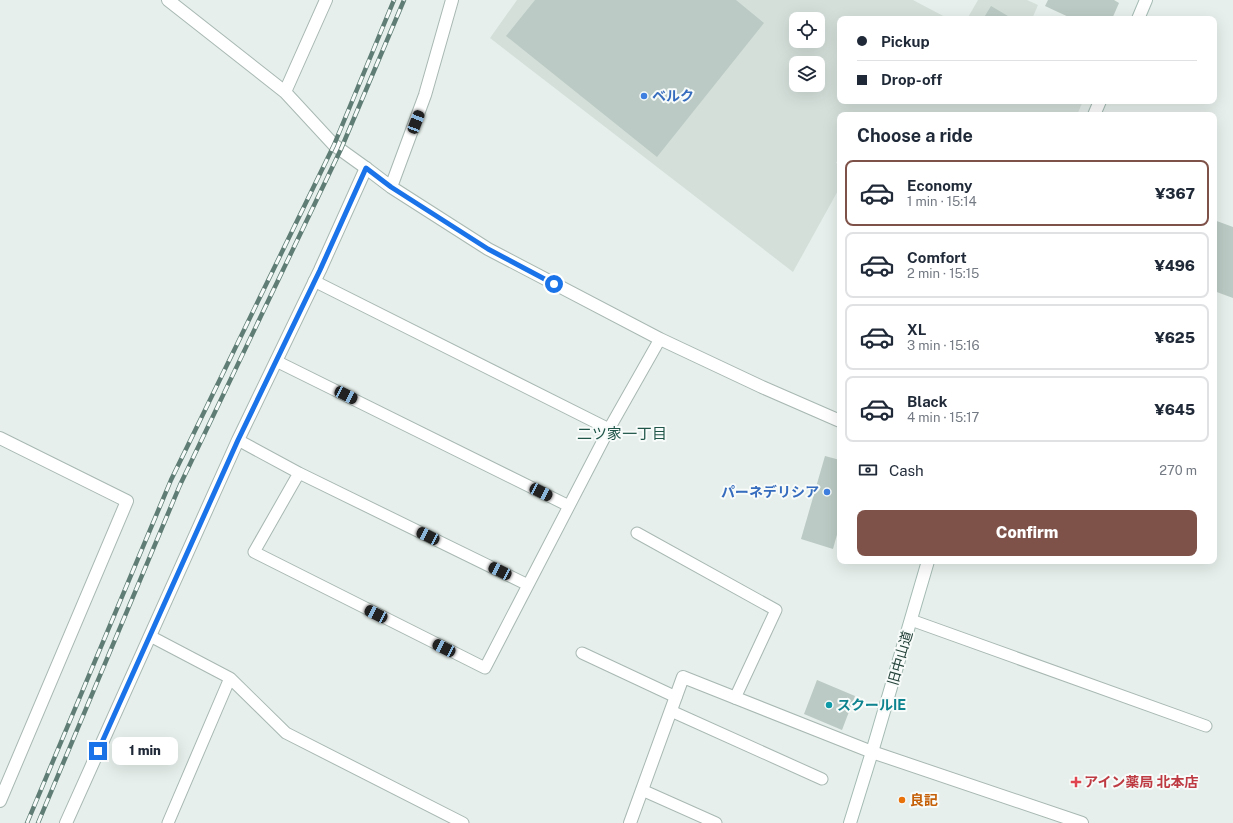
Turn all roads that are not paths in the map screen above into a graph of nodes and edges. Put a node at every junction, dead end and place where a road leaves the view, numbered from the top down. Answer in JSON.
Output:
{"nodes":[{"id":1,"x":168,"y":0,"type":"edge"},
{"id":2,"x":326,"y":0,"type":"edge"},
{"id":3,"x":452,"y":0,"type":"edge"},
{"id":4,"x":1146,"y":0,"type":"edge"},
{"id":5,"x":1139,"y":16,"type":"edge"},
{"id":6,"x":285,"y":92,"type":"junction"},
{"id":7,"x":366,"y":168,"type":"junction"},
{"id":8,"x":391,"y":187,"type":"junction"},
{"id":9,"x":314,"y":281,"type":"junction"},
{"id":10,"x":660,"y":339,"type":"junction"},
{"id":11,"x":276,"y":361,"type":"junction"},
{"id":12,"x":837,"y":420,"type":"edge"},
{"id":13,"x":609,"y":429,"type":"junction"},
{"id":14,"x":0,"y":438,"type":"edge"},
{"id":15,"x":238,"y":440,"type":"junction"},
{"id":16,"x":299,"y":474,"type":"junction"},
{"id":17,"x":568,"y":506,"type":"junction"},
{"id":18,"x":637,"y":534,"type":"dead end"},
{"id":19,"x":927,"y":564,"type":"edge"},
{"id":20,"x":528,"y":585,"type":"junction"},
{"id":21,"x":911,"y":620,"type":"junction"},
{"id":22,"x":150,"y":636,"type":"junction"},
{"id":23,"x":582,"y":653,"type":"dead end"},
{"id":24,"x":230,"y":678,"type":"junction"},
{"id":25,"x":676,"y":697,"type":"junction"},
{"id":26,"x":735,"y":698,"type":"junction"},
{"id":27,"x":671,"y":712,"type":"junction"},
{"id":28,"x":1206,"y":726,"type":"dead end"},
{"id":29,"x":872,"y":752,"type":"junction"},
{"id":30,"x":822,"y":779,"type":"dead end"},
{"id":31,"x":642,"y":790,"type":"junction"},
{"id":32,"x":0,"y":801,"type":"edge"},
{"id":33,"x":66,"y":823,"type":"edge"},
{"id":34,"x":168,"y":823,"type":"edge"},
{"id":35,"x":463,"y":823,"type":"edge"},
{"id":36,"x":630,"y":823,"type":"edge"},
{"id":37,"x":716,"y":823,"type":"edge"},
{"id":38,"x":850,"y":823,"type":"edge"},
{"id":39,"x":1082,"y":823,"type":"edge"}],
"edges":[{"from":1,"to":6,"type":"street"},
{"from":2,"to":6,"type":"street"},
{"from":3,"to":8,"type":"street"},
{"from":4,"to":5,"type":"street"},
{"from":6,"to":7,"type":"street"},
{"from":7,"to":8,"type":"street"},
{"from":7,"to":9,"type":"street"},
{"from":8,"to":10,"type":"street"},
{"from":9,"to":11,"type":"street"},
{"from":9,"to":13,"type":"lane"},
{"from":10,"to":12,"type":"street"},
{"from":10,"to":13,"type":"lane"},
{"from":11,"to":15,"type":"street"},
{"from":11,"to":17,"type":"lane"},
{"from":13,"to":17,"type":"lane"},
{"from":14,"to":32,"type":"street"},
{"from":15,"to":16,"type":"lane"},
{"from":15,"to":22,"type":"street"},
{"from":16,"to":20,"type":"lane"},
{"from":16,"to":20,"type":"lane"},
{"from":17,"to":20,"type":"lane"},
{"from":18,"to":26,"type":"lane"},
{"from":19,"to":21,"type":"street","name":"旧中山道"},
{"from":21,"to":28,"type":"lane"},
{"from":21,"to":29,"type":"street","name":"旧中山道"},
{"from":22,"to":24,"type":"lane"},
{"from":22,"to":33,"type":"street"},
{"from":23,"to":25,"type":"lane"},
{"from":24,"to":34,"type":"lane"},
{"from":24,"to":35,"type":"lane"},
{"from":25,"to":26,"type":"street"},
{"from":25,"to":27,"type":"street"},
{"from":26,"to":29,"type":"street"},
{"from":27,"to":30,"type":"lane"},
{"from":27,"to":31,"type":"street"},
{"from":29,"to":38,"type":"street","name":"旧中山道"},
{"from":29,"to":39,"type":"street"},
{"from":31,"to":36,"type":"street"},
{"from":31,"to":37,"type":"lane"}]}
